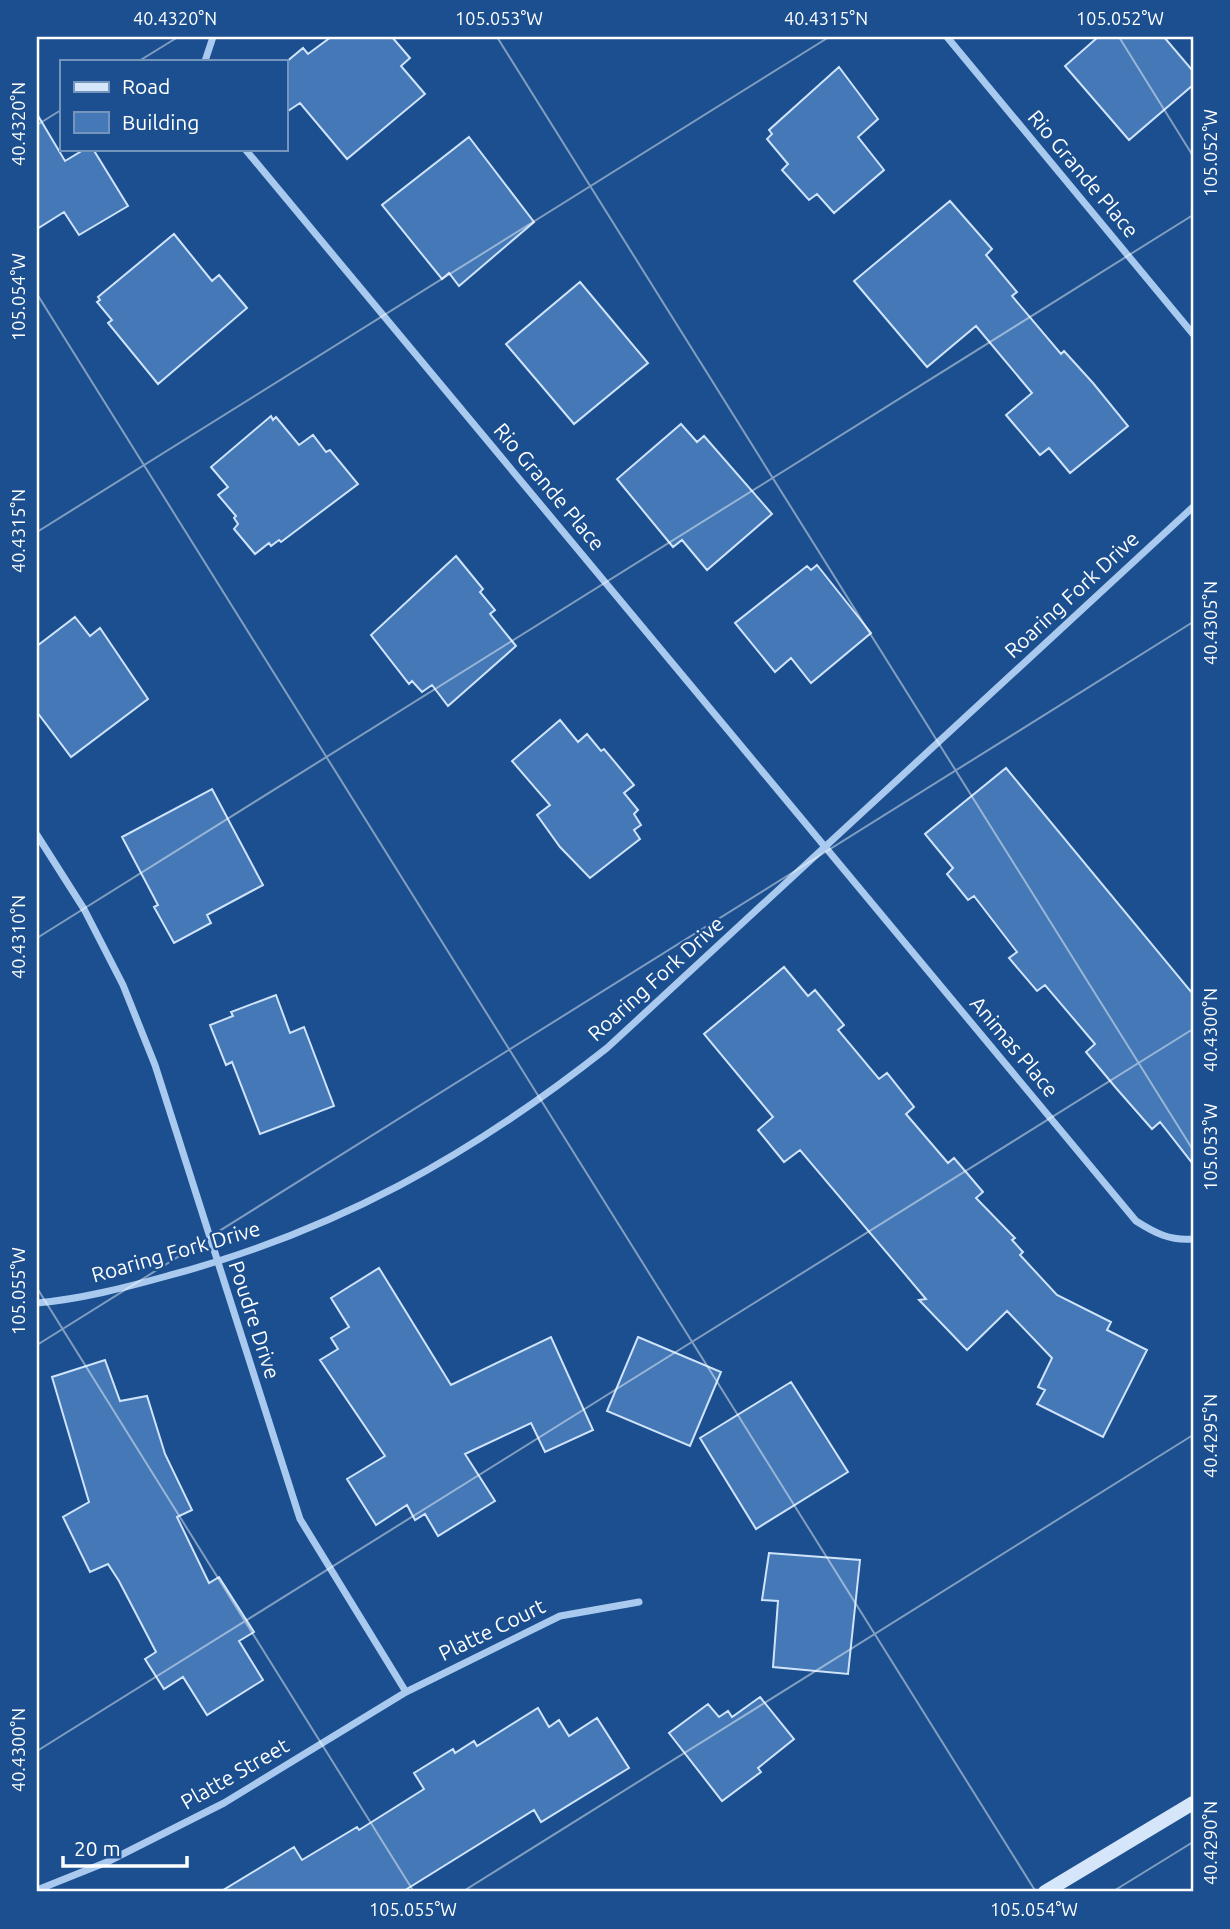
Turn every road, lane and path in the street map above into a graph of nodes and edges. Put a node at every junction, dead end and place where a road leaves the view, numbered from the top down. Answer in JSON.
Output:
{"nodes":[{"id":1,"x":213,"y":37,"type":"edge"},
{"id":2,"x":947,"y":37,"type":"edge"},
{"id":3,"x":205,"y":60,"type":"edge"},
{"id":4,"x":246,"y":150,"type":"edge"},
{"id":5,"x":1193,"y":334,"type":"edge"},
{"id":6,"x":1193,"y":507,"type":"edge"},
{"id":7,"x":37,"y":835,"type":"edge"},
{"id":8,"x":825,"y":848,"type":"junction"},
{"id":9,"x":1193,"y":1239,"type":"edge"},
{"id":10,"x":218,"y":1263,"type":"junction"},
{"id":11,"x":37,"y":1303,"type":"edge"},
{"id":12,"x":639,"y":1602,"type":"dead end"},
{"id":13,"x":406,"y":1692,"type":"junction"},
{"id":14,"x":1193,"y":1803,"type":"edge"},
{"id":15,"x":37,"y":1890,"type":"edge"},
{"id":16,"x":1045,"y":1892,"type":"edge"}],
"edges":[{"from":1,"to":3,"type":"street"},
{"from":2,"to":5,"type":"street","name":"Rio Grande Place"},
{"from":4,"to":8,"type":"street","name":"Rio Grande Place"},
{"from":6,"to":8,"type":"street","name":"Roaring Fork Drive"},
{"from":7,"to":10,"type":"street","name":"Poudre Drive"},
{"from":8,"to":9,"type":"street","name":"Animas Place"},
{"from":8,"to":10,"type":"street","name":"Roaring Fork Drive"},
{"from":10,"to":11,"type":"street","name":"Roaring Fork Drive"},
{"from":10,"to":13,"type":"street","name":"Poudre Drive"},
{"from":12,"to":13,"type":"street","name":"Platte Court"},
{"from":13,"to":15,"type":"street","name":"Platte Street"},
{"from":14,"to":16,"type":"main road"}]}
